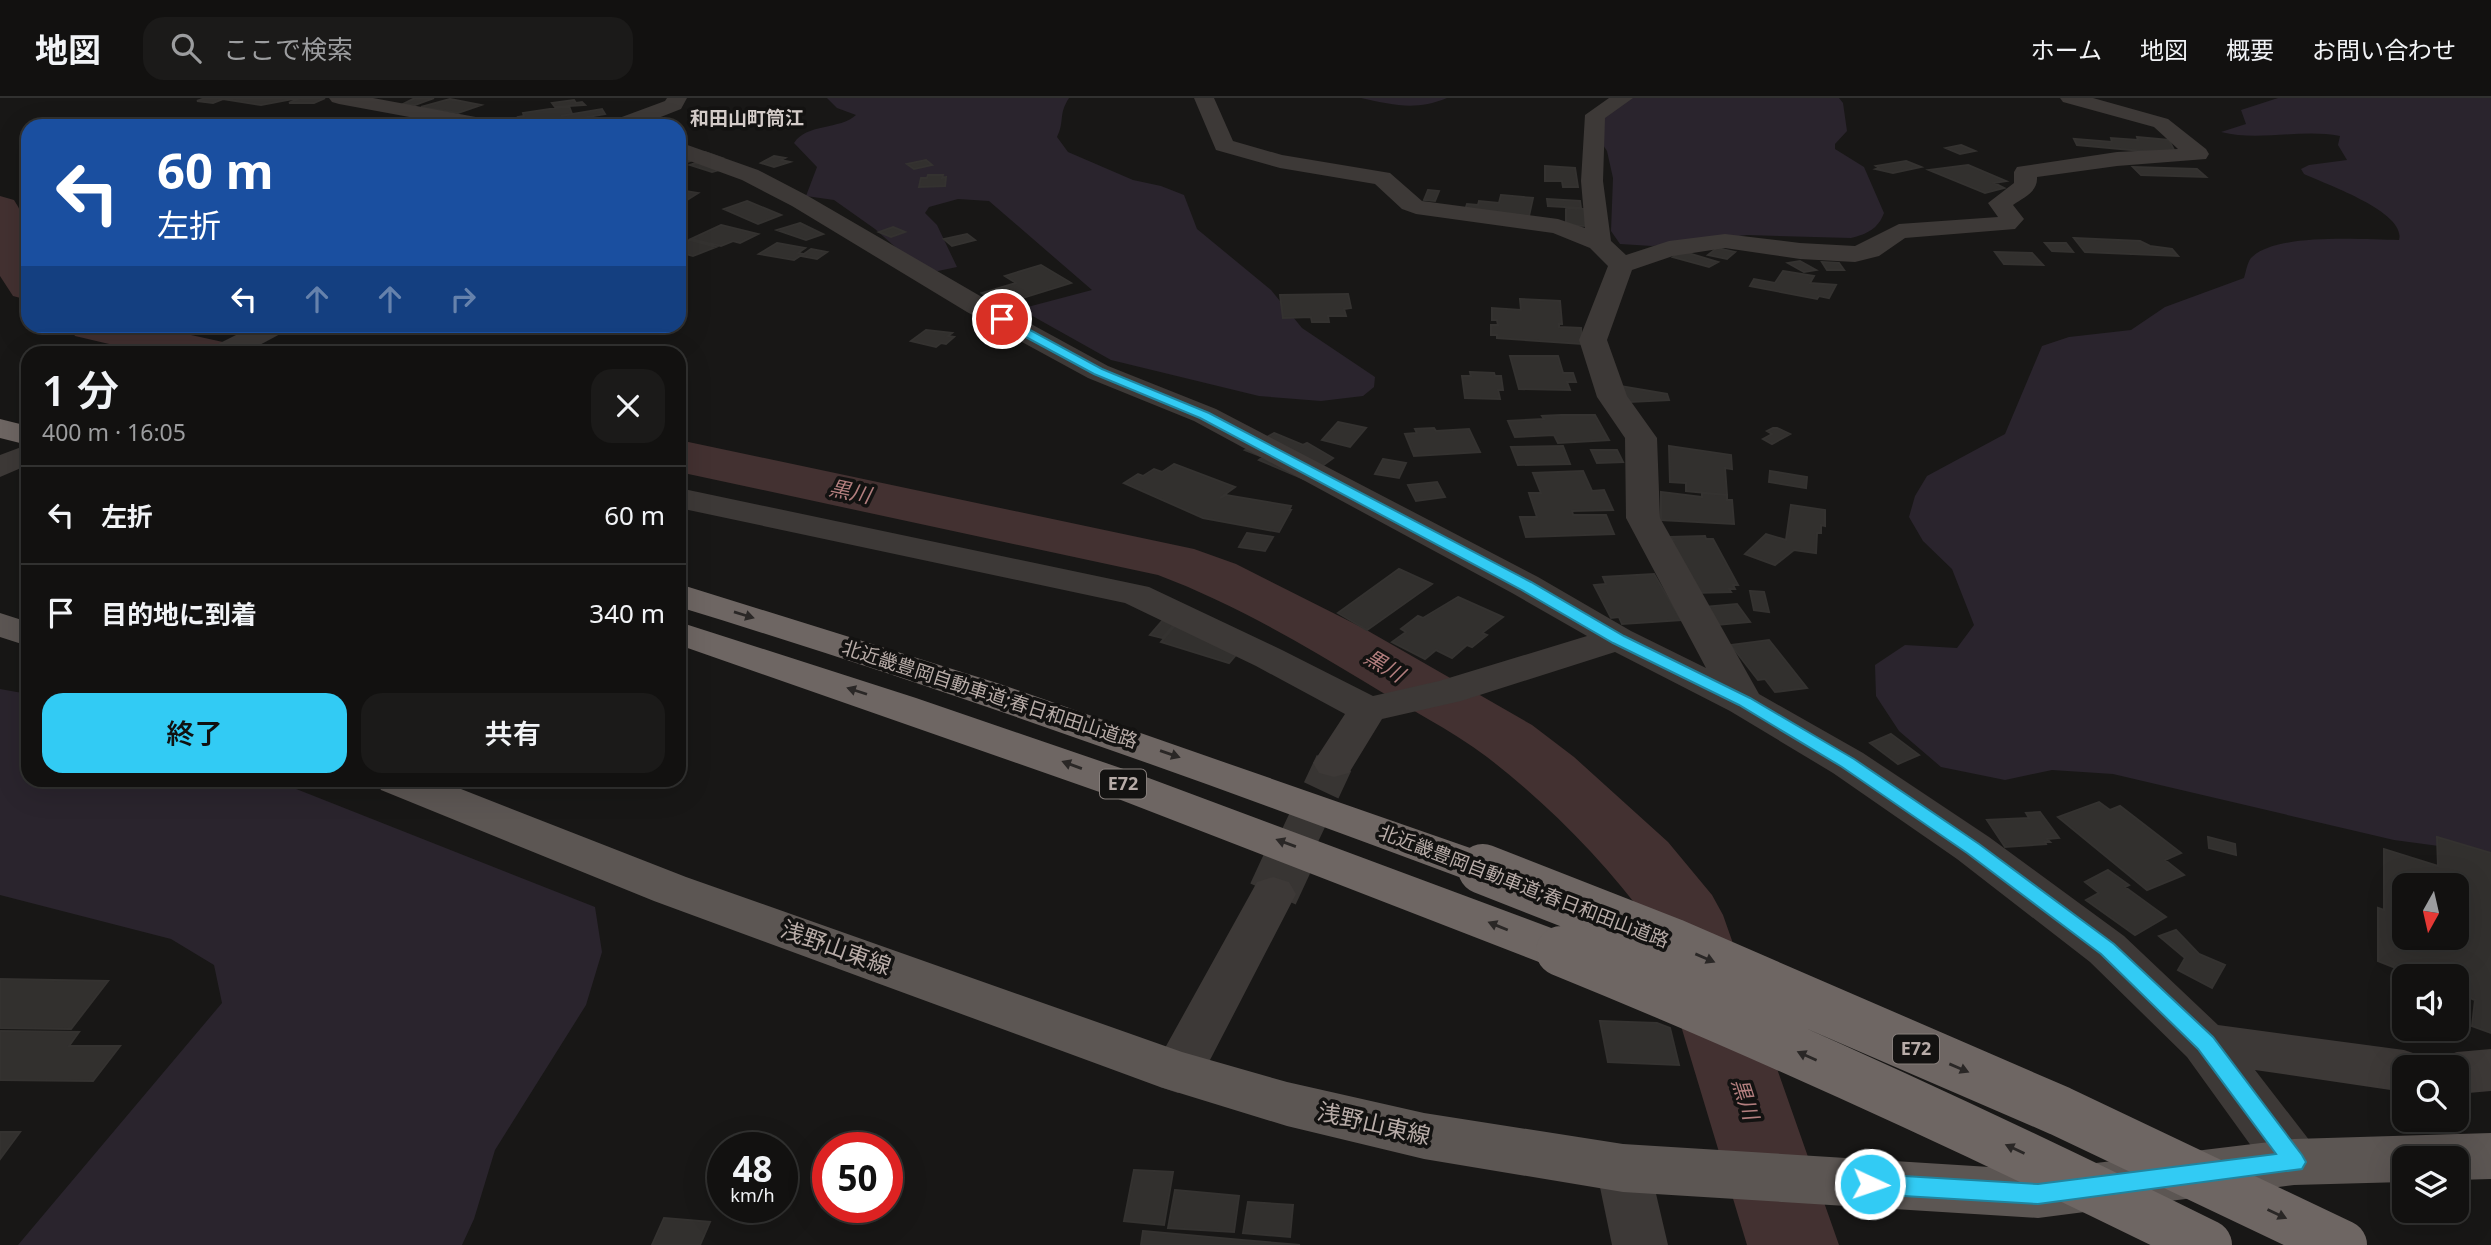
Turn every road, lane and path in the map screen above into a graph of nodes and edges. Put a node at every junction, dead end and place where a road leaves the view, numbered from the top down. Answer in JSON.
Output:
{"nodes":[{"id":1,"x":339,"y":98,"type":"edge"},
{"id":2,"x":677,"y":98,"type":"edge"},
{"id":3,"x":1205,"y":98,"type":"edge"},
{"id":4,"x":1623,"y":98,"type":"edge"},
{"id":5,"x":2070,"y":98,"type":"edge"},
{"id":6,"x":489,"y":119,"type":"edge"},
{"id":7,"x":637,"y":119,"type":"edge"},
{"id":8,"x":686,"y":152,"type":"edge"},
{"id":9,"x":1599,"y":243,"type":"junction"},
{"id":10,"x":1621,"y":265,"type":"junction"},
{"id":11,"x":259,"y":333,"type":"edge"},
{"id":12,"x":235,"y":346,"type":"edge"},
{"id":13,"x":0,"y":426,"type":"edge"},
{"id":14,"x":20,"y":447,"type":"edge"},
{"id":15,"x":686,"y":499,"type":"edge"},
{"id":16,"x":686,"y":598,"type":"edge"},
{"id":17,"x":0,"y":624,"type":"edge"},
{"id":18,"x":21,"y":632,"type":"edge"},
{"id":19,"x":686,"y":635,"type":"edge"},
{"id":20,"x":1618,"y":639,"type":"junction"},
{"id":21,"x":1744,"y":702,"type":"junction"},
{"id":22,"x":1368,"y":710,"type":"junction"},
{"id":23,"x":1334,"y":763,"type":"tunnel mouth"},
{"id":24,"x":414,"y":787,"type":"edge"},
{"id":25,"x":1273,"y":894,"type":"tunnel mouth"},
{"id":26,"x":2205,"y":1043,"type":"junction"},
{"id":27,"x":2392,"y":1069,"type":"edge"},
{"id":28,"x":2491,"y":1070,"type":"edge"},
{"id":29,"x":1178,"y":1072,"type":"junction"},
{"id":30,"x":2469,"y":1073,"type":"edge"},
{"id":31,"x":2491,"y":1156,"type":"edge"},
{"id":32,"x":2469,"y":1157,"type":"edge"},
{"id":33,"x":2392,"y":1159,"type":"edge"},
{"id":34,"x":2294,"y":1162,"type":"junction"},
{"id":35,"x":1623,"y":1168,"type":"junction"},
{"id":36,"x":1640,"y":1245,"type":"edge"},
{"id":37,"x":2207,"y":1245,"type":"edge"},
{"id":38,"x":2342,"y":1245,"type":"edge"}],
"edges":[{"from":1,"to":6,"type":"street"},
{"from":2,"to":7,"type":"street"},
{"from":3,"to":9,"type":"street"},
{"from":4,"to":9,"type":"street"},
{"from":5,"to":10,"type":"street"},
{"from":8,"to":20,"type":"street"},
{"from":9,"to":10,"type":"street"},
{"from":10,"to":21,"type":"street"},
{"from":11,"to":12,"type":"street"},
{"from":13,"to":14,"type":"highway"},
{"from":15,"to":22,"type":"street"},
{"from":16,"to":38,"type":"highway","name":"北近畿豊岡自動車道;春日和田山道路","number":"E72","one_way":true,"bridge":true},
{"from":17,"to":18,"type":"main road"},
{"from":37,"to":19,"type":"highway","name":"北近畿豊岡自動車道;春日和田山道路","number":"E72","one_way":true,"bridge":true},
{"from":20,"to":21,"type":"street"},
{"from":20,"to":22,"type":"street"},
{"from":21,"to":26,"type":"street"},
{"from":22,"to":23,"type":"street"},
{"from":24,"to":29,"type":"main road","name":"浅野山東線"},
{"from":25,"to":29,"type":"street"},
{"from":26,"to":27,"type":"street"},
{"from":26,"to":34,"type":"street"},
{"from":28,"to":30,"type":"street"},
{"from":29,"to":35,"type":"main road","name":"浅野山東線"},
{"from":31,"to":32,"type":"main road"},
{"from":33,"to":34,"type":"main road","name":"浅野山東線"},
{"from":34,"to":35,"type":"main road","name":"浅野山東線"},
{"from":35,"to":36,"type":"street"}]}
